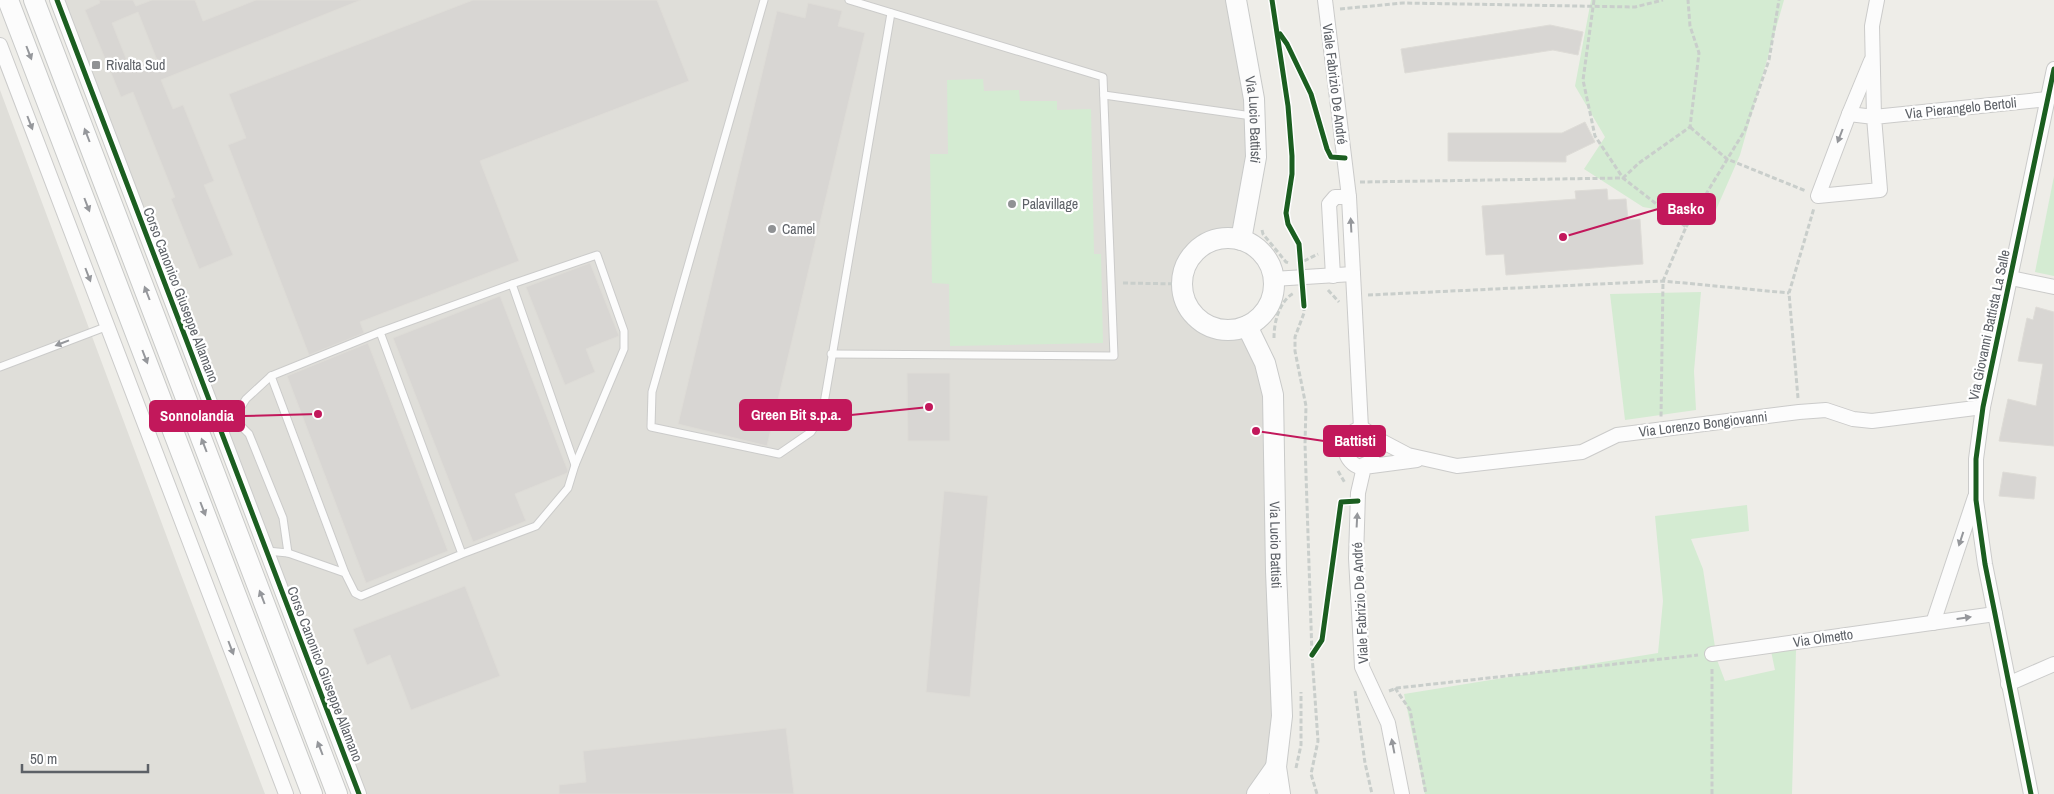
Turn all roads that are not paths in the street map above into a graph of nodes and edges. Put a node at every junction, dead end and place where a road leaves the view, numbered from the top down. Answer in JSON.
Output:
{"nodes":[{"id":1,"x":34,"y":0,"type":"edge"},
{"id":2,"x":57,"y":0,"type":"edge"},
{"id":3,"x":764,"y":0,"type":"edge"},
{"id":4,"x":849,"y":0,"type":"edge"},
{"id":5,"x":1236,"y":0,"type":"edge"},
{"id":6,"x":1878,"y":0,"type":"edge"},
{"id":7,"x":1326,"y":5,"type":"edge"},
{"id":8,"x":11,"y":6,"type":"edge"},
{"id":9,"x":891,"y":12,"type":"junction"},
{"id":10,"x":0,"y":45,"type":"edge"},
{"id":11,"x":1873,"y":56,"type":"junction"},
{"id":12,"x":2054,"y":69,"type":"edge"},
{"id":13,"x":1104,"y":95,"type":"junction"},
{"id":14,"x":2048,"y":99,"type":"junction"},
{"id":15,"x":1849,"y":114,"type":"junction"},
{"id":16,"x":1255,"y":116,"type":"junction"},
{"id":17,"x":1874,"y":118,"type":"junction"},
{"id":18,"x":1349,"y":198,"type":"junction"},
{"id":19,"x":1241,"y":240,"type":"junction"},
{"id":20,"x":1353,"y":274,"type":"junction"},
{"id":21,"x":1333,"y":276,"type":"junction"},
{"id":22,"x":2011,"y":278,"type":"junction"},
{"id":23,"x":1273,"y":279,"type":"junction"},
{"id":24,"x":512,"y":284,"type":"junction"},
{"id":25,"x":2054,"y":287,"type":"edge"},
{"id":26,"x":108,"y":326,"type":"junction"},
{"id":27,"x":1247,"y":326,"type":"junction"},
{"id":28,"x":380,"y":332,"type":"junction"},
{"id":29,"x":832,"y":354,"type":"junction"},
{"id":30,"x":0,"y":366,"type":"edge"},
{"id":31,"x":271,"y":376,"type":"junction"},
{"id":32,"x":1984,"y":407,"type":"junction"},
{"id":33,"x":234,"y":419,"type":"junction"},
{"id":34,"x":1366,"y":432,"type":"junction"},
{"id":35,"x":223,"y":436,"type":"junction"},
{"id":36,"x":1425,"y":459,"type":"junction"},
{"id":37,"x":576,"y":465,"type":"junction"},
{"id":38,"x":1364,"y":466,"type":"junction"},
{"id":39,"x":1976,"y":492,"type":"junction"},
{"id":40,"x":266,"y":551,"type":"junction"},
{"id":41,"x":288,"y":553,"type":"junction"},
{"id":42,"x":462,"y":554,"type":"junction"},
{"id":43,"x":345,"y":573,"type":"junction"},
{"id":44,"x":1995,"y":614,"type":"junction"},
{"id":45,"x":1933,"y":623,"type":"junction"},
{"id":46,"x":1712,"y":654,"type":"road end"},
{"id":47,"x":2054,"y":664,"type":"edge"},
{"id":48,"x":2008,"y":684,"type":"junction"},
{"id":49,"x":1276,"y":767,"type":"junction"},
{"id":50,"x":286,"y":794,"type":"edge"},
{"id":51,"x":312,"y":794,"type":"edge"},
{"id":52,"x":337,"y":794,"type":"edge"},
{"id":53,"x":358,"y":794,"type":"edge"},
{"id":54,"x":1257,"y":794,"type":"edge"},
{"id":55,"x":1280,"y":794,"type":"edge"},
{"id":56,"x":1402,"y":794,"type":"edge"},
{"id":57,"x":2031,"y":794,"type":"edge"}],
"edges":[{"from":52,"to":1,"type":"main road","one_way":true},
{"from":2,"to":35,"type":"street","name":"Corso Canonico Giuseppe Allamano"},
{"from":3,"to":29,"type":"lane"},
{"from":4,"to":9,"type":"lane"},
{"from":5,"to":16,"type":"main road","name":"Via Lucio Battisti"},
{"from":6,"to":11,"type":"street"},
{"from":7,"to":18,"type":"street","name":"Viale Fabrizio De André"},
{"from":8,"to":51,"type":"main road","one_way":true},
{"from":9,"to":13,"type":"lane"},
{"from":9,"to":29,"type":"lane"},
{"from":10,"to":26,"type":"street","one_way":true},
{"from":11,"to":15,"type":"street"},
{"from":11,"to":17,"type":"street"},
{"from":12,"to":14,"type":"street","name":"Via Giovanni Battista La Salle"},
{"from":13,"to":16,"type":"lane"},
{"from":13,"to":29,"type":"lane"},
{"from":14,"to":17,"type":"street","name":"Via Pierangelo Bertoli"},
{"from":14,"to":22,"type":"street","name":"Via Giovanni Battista La Salle"},
{"from":15,"to":17,"type":"street","name":"Via Pierangelo Bertoli"},
{"from":15,"to":17,"type":"street","one_way":true},
{"from":16,"to":19,"type":"main road","name":"Via Lucio Battisti"},
{"from":20,"to":18,"type":"street","name":"Viale Fabrizio De André","one_way":true},
{"from":18,"to":21,"type":"street"},
{"from":19,"to":23,"type":"main road"},
{"from":19,"to":27,"type":"main road"},
{"from":20,"to":21,"type":"street"},
{"from":20,"to":34,"type":"street","name":"Viale Fabrizio De André"},
{"from":21,"to":23,"type":"street"},
{"from":22,"to":25,"type":"street","name":"Via Giovanni Battista La Salle"},
{"from":22,"to":32,"type":"street","name":"Via Giovanni Battista La Salle"},
{"from":23,"to":27,"type":"main road"},
{"from":24,"to":28,"type":"lane"},
{"from":24,"to":37,"type":"lane"},
{"from":24,"to":37,"type":"lane"},
{"from":26,"to":30,"type":"lane","one_way":true},
{"from":26,"to":50,"type":"street","one_way":true},
{"from":27,"to":49,"type":"main road","name":"Via Lucio Battisti"},
{"from":28,"to":31,"type":"lane"},
{"from":28,"to":42,"type":"lane"},
{"from":31,"to":33,"type":"lane"},
{"from":31,"to":43,"type":"lane"},
{"from":32,"to":36,"type":"street","name":"Via Lorenzo Bongiovanni"},
{"from":32,"to":39,"type":"street","name":"Via Giovanni Battista La Salle"},
{"from":33,"to":35,"type":"lane"},
{"from":33,"to":41,"type":"lane"},
{"from":34,"to":36,"type":"street","name":"Via Lorenzo Bongiovanni"},
{"from":34,"to":38,"type":"street","name":"Viale Fabrizio De André"},
{"from":34,"to":38,"type":"street"},
{"from":35,"to":40,"type":"street","name":"Corso Canonico Giuseppe Allamano"},
{"from":36,"to":38,"type":"street","name":"Via Lorenzo Bongiovanni"},
{"from":37,"to":42,"type":"lane"},
{"from":56,"to":38,"type":"street","name":"Viale Fabrizio De André","one_way":true},
{"from":39,"to":44,"type":"street","name":"Via Giovanni Battista La Salle"},
{"from":39,"to":45,"type":"street","one_way":true},
{"from":40,"to":41,"type":"lane"},
{"from":40,"to":53,"type":"street","name":"Corso Canonico Giuseppe Allamano"},
{"from":41,"to":43,"type":"lane"},
{"from":42,"to":43,"type":"lane"},
{"from":45,"to":44,"type":"street","name":"Via Olmetto","one_way":true},
{"from":44,"to":48,"type":"street","name":"Via Giovanni Battista La Salle"},
{"from":45,"to":46,"type":"street","name":"Via Olmetto"},
{"from":47,"to":48,"type":"street"},
{"from":48,"to":57,"type":"street","name":"Via Giovanni Battista La Salle"},
{"from":49,"to":54,"type":"main road","name":"Via Lucio Battisti"},
{"from":49,"to":55,"type":"main road","name":"Via Lucio Battisti"}]}
